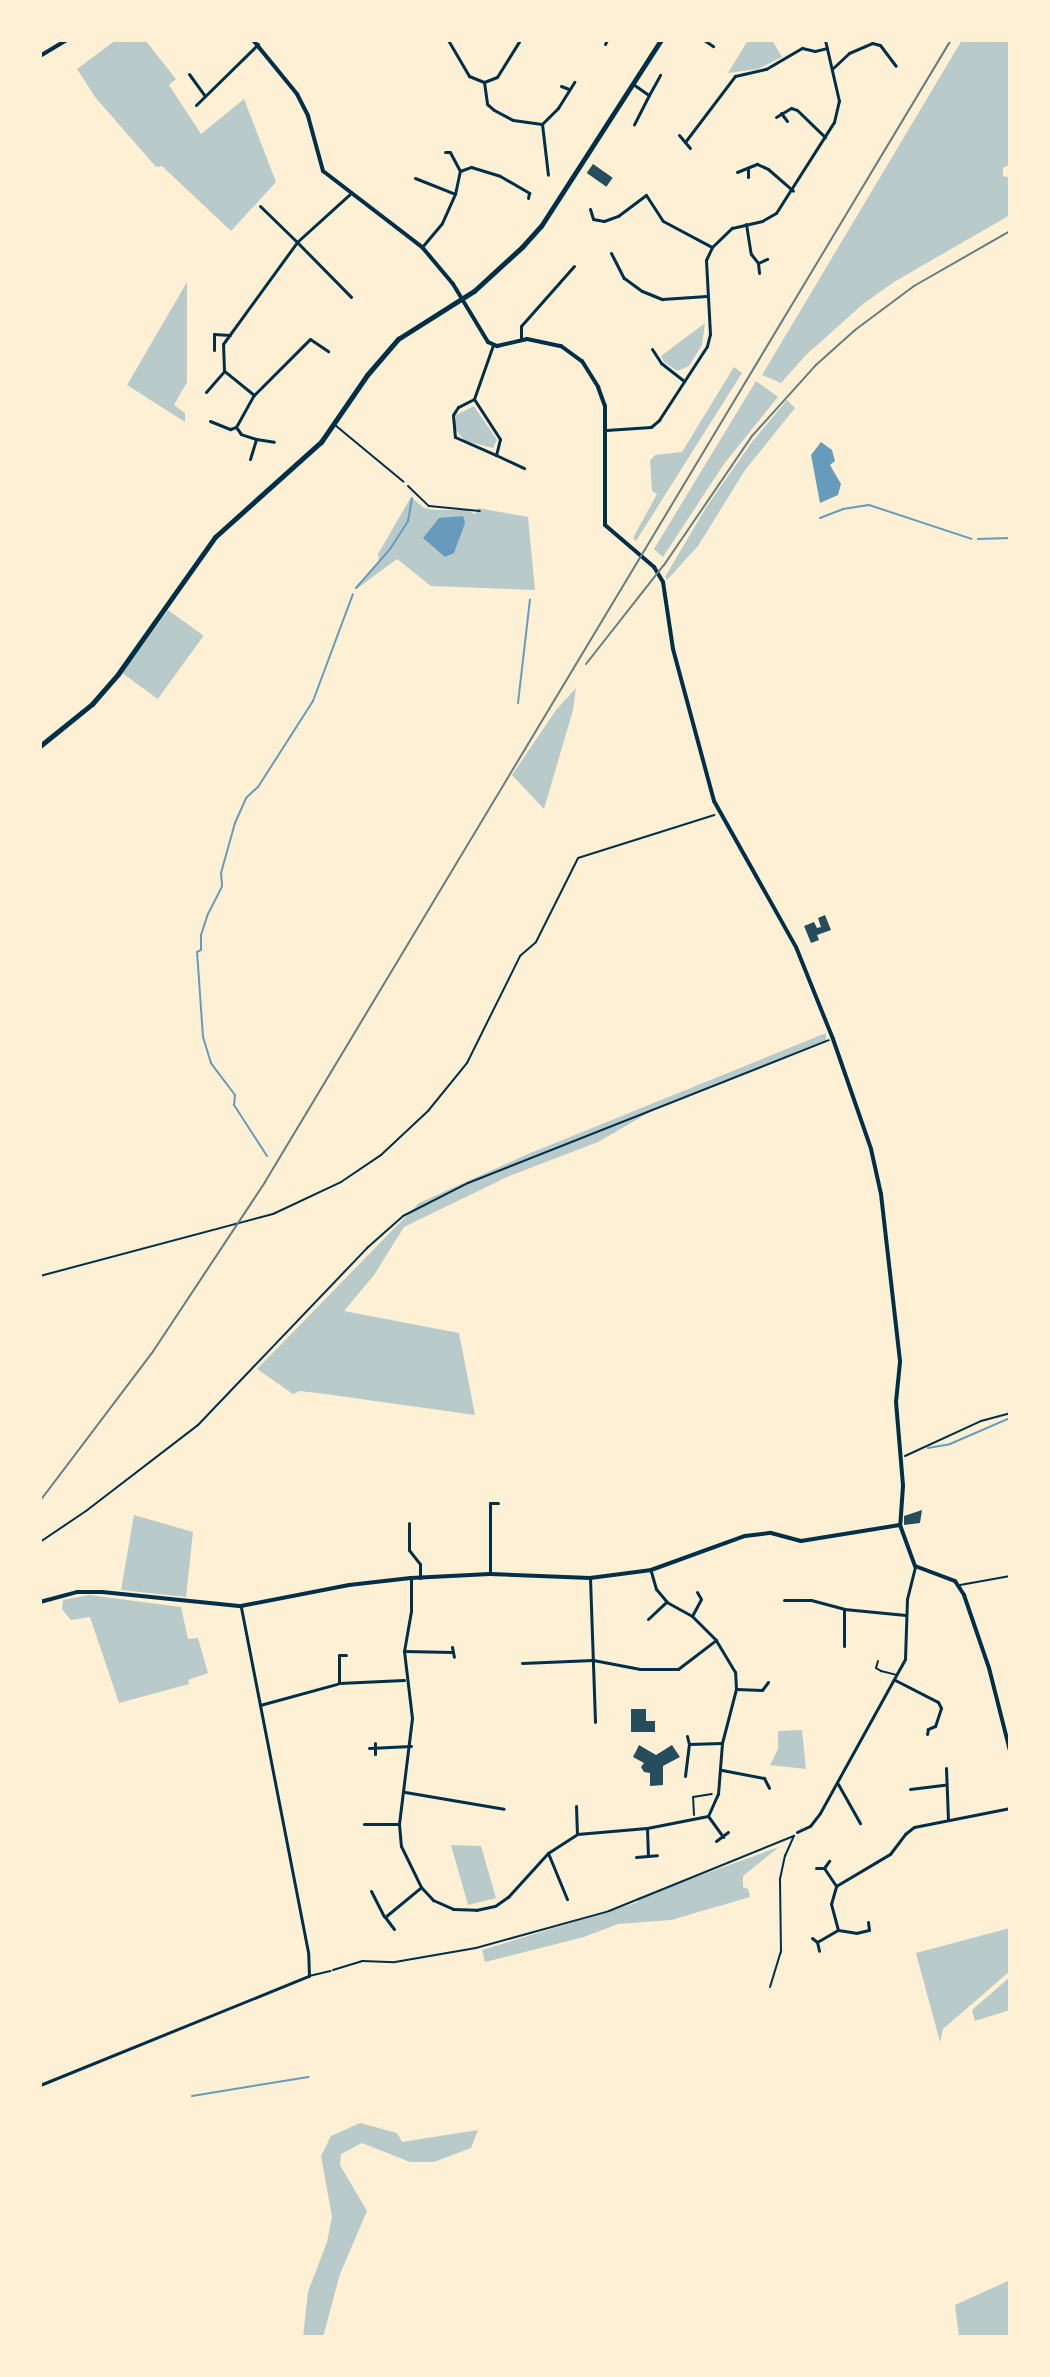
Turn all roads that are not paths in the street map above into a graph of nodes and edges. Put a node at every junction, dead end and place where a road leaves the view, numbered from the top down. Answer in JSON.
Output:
{"nodes":[{"id":1,"x":67,"y":40,"type":"edge"},
{"id":2,"x":253,"y":40,"type":"edge"},
{"id":3,"x":448,"y":40,"type":"edge"},
{"id":4,"x":520,"y":40,"type":"edge"},
{"id":5,"x":661,"y":40,"type":"edge"},
{"id":6,"x":704,"y":40,"type":"edge"},
{"id":7,"x":825,"y":40,"type":"edge"},
{"id":8,"x":884,"y":40,"type":"edge"},
{"id":9,"x":258,"y":44,"type":"junction"},
{"id":10,"x":880,"y":45,"type":"junction"},
{"id":11,"x":713,"y":46,"type":"dead end"},
{"id":12,"x":827,"y":48,"type":"junction"},
{"id":13,"x":40,"y":56,"type":"edge"},
{"id":14,"x":896,"y":66,"type":"dead end"},
{"id":15,"x":833,"y":68,"type":"junction"},
{"id":16,"x":189,"y":74,"type":"dead end"},
{"id":17,"x":660,"y":75,"type":"dead end"},
{"id":18,"x":484,"y":82,"type":"junction"},
{"id":19,"x":574,"y":82,"type":"dead end"},
{"id":20,"x":633,"y":84,"type":"junction"},
{"id":21,"x":561,"y":86,"type":"dead end"},
{"id":22,"x":569,"y":89,"type":"junction"},
{"id":23,"x":649,"y":95,"type":"junction"},
{"id":24,"x":205,"y":96,"type":"junction"},
{"id":25,"x":196,"y":105,"type":"dead end"},
{"id":26,"x":787,"y":121,"type":"dead end"},
{"id":27,"x":542,"y":124,"type":"junction"},
{"id":28,"x":634,"y":124,"type":"dead end"},
{"id":29,"x":679,"y":135,"type":"dead end"},
{"id":30,"x":825,"y":137,"type":"junction"},
{"id":31,"x":685,"y":142,"type":"junction"},
{"id":32,"x":690,"y":148,"type":"dead end"},
{"id":33,"x":455,"y":149,"type":"dead end"},
{"id":34,"x":748,"y":168,"type":"junction"},
{"id":35,"x":460,"y":171,"type":"junction"},
{"id":36,"x":737,"y":172,"type":"dead end"},
{"id":37,"x":548,"y":175,"type":"dead end"},
{"id":38,"x":748,"y":177,"type":"dead end"},
{"id":39,"x":415,"y":178,"type":"dead end"},
{"id":40,"x":793,"y":191,"type":"junction"},
{"id":41,"x":350,"y":194,"type":"junction"},
{"id":42,"x":455,"y":194,"type":"junction"},
{"id":43,"x":528,"y":198,"type":"dead end"},
{"id":44,"x":260,"y":206,"type":"dead end"},
{"id":45,"x":590,"y":209,"type":"dead end"},
{"id":46,"x":746,"y":224,"type":"junction"},
{"id":47,"x":297,"y":242,"type":"junction"},
{"id":48,"x":422,"y":247,"type":"junction"},
{"id":49,"x":712,"y":247,"type":"junction"},
{"id":50,"x":611,"y":253,"type":"dead end"},
{"id":51,"x":767,"y":259,"type":"dead end"},
{"id":52,"x":758,"y":263,"type":"junction"},
{"id":53,"x":574,"y":266,"type":"dead end"},
{"id":54,"x":759,"y":273,"type":"dead end"},
{"id":55,"x":707,"y":296,"type":"junction"},
{"id":56,"x":351,"y":297,"type":"dead end"},
{"id":57,"x":463,"y":298,"type":"junction"},
{"id":58,"x":230,"y":335,"type":"junction"},
{"id":59,"x":521,"y":339,"type":"junction"},
{"id":60,"x":493,"y":345,"type":"junction"},
{"id":61,"x":652,"y":349,"type":"dead end"},
{"id":62,"x":214,"y":350,"type":"dead end"},
{"id":63,"x":328,"y":351,"type":"dead end"},
{"id":64,"x":224,"y":371,"type":"junction"},
{"id":65,"x":684,"y":381,"type":"junction"},
{"id":66,"x":206,"y":392,"type":"dead end"},
{"id":67,"x":254,"y":395,"type":"junction"},
{"id":68,"x":474,"y":399,"type":"junction"},
{"id":69,"x":210,"y":421,"type":"dead end"},
{"id":70,"x":334,"y":424,"type":"junction"},
{"id":71,"x":236,"y":427,"type":"junction"},
{"id":72,"x":606,"y":430,"type":"junction"},
{"id":73,"x":256,"y":439,"type":"junction"},
{"id":74,"x":274,"y":442,"type":"dead end"},
{"id":75,"x":496,"y":455,"type":"junction"},
{"id":76,"x":250,"y":459,"type":"dead end"},
{"id":77,"x":524,"y":468,"type":"dead end"},
{"id":78,"x":404,"y":482,"type":"road end"},
{"id":79,"x":40,"y":746,"type":"edge"},
{"id":80,"x":498,"y":1503,"type":"dead end"},
{"id":81,"x":409,"y":1523,"type":"dead end"},
{"id":82,"x":900,"y":1525,"type":"junction"},
{"id":83,"x":409,"y":1538,"type":"junction"},
{"id":84,"x":416,"y":1538,"type":"dead end"},
{"id":85,"x":915,"y":1566,"type":"junction"},
{"id":86,"x":651,"y":1570,"type":"junction"},
{"id":87,"x":490,"y":1574,"type":"junction"},
{"id":88,"x":1010,"y":1576,"type":"edge"},
{"id":89,"x":411,"y":1578,"type":"junction"},
{"id":90,"x":420,"y":1578,"type":"junction"},
{"id":91,"x":590,"y":1578,"type":"junction"},
{"id":92,"x":959,"y":1586,"type":"junction"},
{"id":93,"x":697,"y":1592,"type":"dead end"},
{"id":94,"x":707,"y":1598,"type":"dead end"},
{"id":95,"x":701,"y":1599,"type":"junction"},
{"id":96,"x":784,"y":1600,"type":"dead end"},
{"id":97,"x":41,"y":1601,"type":"edge"},
{"id":98,"x":667,"y":1602,"type":"junction"},
{"id":99,"x":241,"y":1606,"type":"junction"},
{"id":100,"x":844,"y":1609,"type":"junction"},
{"id":101,"x":649,"y":1610,"type":"dead end"},
{"id":102,"x":653,"y":1615,"type":"junction"},
{"id":103,"x":906,"y":1615,"type":"junction"},
{"id":104,"x":692,"y":1616,"type":"junction"},
{"id":105,"x":648,"y":1619,"type":"dead end"},
{"id":106,"x":716,"y":1640,"type":"junction"},
{"id":107,"x":844,"y":1646,"type":"dead end"},
{"id":108,"x":404,"y":1651,"type":"junction"},
{"id":109,"x":453,"y":1652,"type":"dead end"},
{"id":110,"x":346,"y":1655,"type":"dead end"},
{"id":111,"x":593,"y":1660,"type":"junction"},
{"id":112,"x":878,"y":1661,"type":"dead end"},
{"id":113,"x":522,"y":1663,"type":"dead end"},
{"id":114,"x":898,"y":1675,"type":"junction"},
{"id":115,"x":406,"y":1680,"type":"junction"},
{"id":116,"x":895,"y":1680,"type":"junction"},
{"id":117,"x":768,"y":1682,"type":"dead end"},
{"id":118,"x":339,"y":1683,"type":"junction"},
{"id":119,"x":736,"y":1689,"type":"junction"},
{"id":120,"x":762,"y":1690,"type":"junction"},
{"id":121,"x":765,"y":1696,"type":"dead end"},
{"id":122,"x":260,"y":1705,"type":"junction"},
{"id":123,"x":595,"y":1722,"type":"dead end"},
{"id":124,"x":935,"y":1726,"type":"junction"},
{"id":125,"x":941,"y":1729,"type":"dead end"},
{"id":126,"x":927,"y":1734,"type":"dead end"},
{"id":127,"x":687,"y":1736,"type":"dead end"},
{"id":128,"x":722,"y":1743,"type":"junction"},
{"id":129,"x":689,"y":1744,"type":"junction"},
{"id":130,"x":375,"y":1746,"type":"junction"},
{"id":131,"x":411,"y":1746,"type":"junction"},
{"id":132,"x":369,"y":1748,"type":"dead end"},
{"id":133,"x":1010,"y":1751,"type":"edge"},
{"id":134,"x":375,"y":1754,"type":"dead end"},
{"id":135,"x":946,"y":1768,"type":"dead end"},
{"id":136,"x":722,"y":1770,"type":"junction"},
{"id":137,"x":685,"y":1776,"type":"dead end"},
{"id":138,"x":838,"y":1784,"type":"junction"},
{"id":139,"x":945,"y":1785,"type":"junction"},
{"id":140,"x":769,"y":1788,"type":"dead end"},
{"id":141,"x":910,"y":1789,"type":"dead end"},
{"id":142,"x":405,"y":1792,"type":"junction"},
{"id":143,"x":495,"y":1800,"type":"dead end"},
{"id":144,"x":576,"y":1806,"type":"dead end"},
{"id":145,"x":495,"y":1808,"type":"junction"},
{"id":146,"x":1010,"y":1808,"type":"edge"},
{"id":147,"x":504,"y":1809,"type":"dead end"},
{"id":148,"x":708,"y":1816,"type":"junction"},
{"id":149,"x":371,"y":1817,"type":"dead end"},
{"id":150,"x":948,"y":1820,"type":"junction"},
{"id":151,"x":860,"y":1823,"type":"dead end"},
{"id":152,"x":364,"y":1824,"type":"dead end"},
{"id":153,"x":371,"y":1824,"type":"junction"},
{"id":154,"x":399,"y":1824,"type":"junction"},
{"id":155,"x":647,"y":1828,"type":"junction"},
{"id":156,"x":728,"y":1832,"type":"dead end"},
{"id":157,"x":797,"y":1832,"type":"road end"},
{"id":158,"x":577,"y":1834,"type":"junction"},
{"id":159,"x":723,"y":1837,"type":"junction"},
{"id":160,"x":716,"y":1841,"type":"dead end"},
{"id":161,"x":548,"y":1853,"type":"junction"},
{"id":162,"x":657,"y":1855,"type":"dead end"},
{"id":163,"x":648,"y":1856,"type":"junction"},
{"id":164,"x":636,"y":1857,"type":"dead end"},
{"id":165,"x":829,"y":1861,"type":"dead end"},
{"id":166,"x":816,"y":1868,"type":"dead end"},
{"id":167,"x":824,"y":1868,"type":"junction"},
{"id":168,"x":836,"y":1886,"type":"junction"},
{"id":169,"x":421,"y":1887,"type":"junction"},
{"id":170,"x":371,"y":1891,"type":"dead end"},
{"id":171,"x":567,"y":1899,"type":"dead end"},
{"id":172,"x":385,"y":1917,"type":"junction"},
{"id":173,"x":868,"y":1922,"type":"dead end"},
{"id":174,"x":394,"y":1929,"type":"dead end"},
{"id":175,"x":838,"y":1930,"type":"junction"},
{"id":176,"x":869,"y":1930,"type":"junction"},
{"id":177,"x":877,"y":1931,"type":"dead end"},
{"id":178,"x":812,"y":1938,"type":"dead end"},
{"id":179,"x":817,"y":1942,"type":"junction"},
{"id":180,"x":819,"y":1951,"type":"dead end"},
{"id":181,"x":330,"y":1971,"type":"road end"},
{"id":182,"x":309,"y":1976,"type":"junction"},
{"id":183,"x":40,"y":2085,"type":"edge"}],
"edges":[{"from":1,"to":13,"type":"street"},
{"from":2,"to":9,"type":"street"},
{"from":3,"to":18,"type":"street"},
{"from":4,"to":18,"type":"street"},
{"from":5,"to":20,"type":"main road"},
{"from":6,"to":11,"type":"street"},
{"from":7,"to":12,"type":"street"},
{"from":8,"to":10,"type":"street"},
{"from":9,"to":24,"type":"street"},
{"from":9,"to":41,"type":"street"},
{"from":10,"to":14,"type":"street"},
{"from":10,"to":15,"type":"street"},
{"from":12,"to":15,"type":"street"},
{"from":12,"to":31,"type":"street"},
{"from":15,"to":30,"type":"street"},
{"from":16,"to":24,"type":"street"},
{"from":17,"to":23,"type":"street"},
{"from":18,"to":27,"type":"street"},
{"from":19,"to":22,"type":"street"},
{"from":20,"to":23,"type":"street"},
{"from":20,"to":57,"type":"main road"},
{"from":21,"to":22,"type":"street"},
{"from":22,"to":27,"type":"street"},
{"from":23,"to":28,"type":"street"},
{"from":24,"to":25,"type":"street"},
{"from":26,"to":30,"type":"street"},
{"from":27,"to":37,"type":"street"},
{"from":29,"to":31,"type":"street"},
{"from":30,"to":40,"type":"street"},
{"from":31,"to":32,"type":"street"},
{"from":33,"to":35,"type":"street"},
{"from":34,"to":36,"type":"street"},
{"from":34,"to":38,"type":"street"},
{"from":34,"to":40,"type":"street"},
{"from":35,"to":42,"type":"street"},
{"from":35,"to":43,"type":"street"},
{"from":39,"to":42,"type":"street"},
{"from":40,"to":46,"type":"street"},
{"from":41,"to":47,"type":"street"},
{"from":41,"to":48,"type":"street"},
{"from":42,"to":48,"type":"street"},
{"from":44,"to":47,"type":"street"},
{"from":45,"to":49,"type":"street"},
{"from":46,"to":49,"type":"street"},
{"from":46,"to":52,"type":"street"},
{"from":47,"to":56,"type":"street"},
{"from":47,"to":58,"type":"street"},
{"from":48,"to":57,"type":"street"},
{"from":49,"to":55,"type":"street"},
{"from":50,"to":55,"type":"street"},
{"from":51,"to":52,"type":"street"},
{"from":52,"to":54,"type":"street"},
{"from":53,"to":59,"type":"street"},
{"from":55,"to":65,"type":"street"},
{"from":57,"to":60,"type":"street"},
{"from":57,"to":70,"type":"main road"},
{"from":58,"to":62,"type":"street"},
{"from":58,"to":64,"type":"street"},
{"from":59,"to":60,"type":"street"},
{"from":59,"to":72,"type":"street"},
{"from":60,"to":68,"type":"street"},
{"from":61,"to":65,"type":"street"},
{"from":63,"to":67,"type":"street"},
{"from":64,"to":66,"type":"street"},
{"from":64,"to":67,"type":"street"},
{"from":65,"to":72,"type":"street"},
{"from":67,"to":71,"type":"street"},
{"from":68,"to":75,"type":"street"},
{"from":68,"to":75,"type":"street"},
{"from":69,"to":71,"type":"street"},
{"from":70,"to":78,"type":"lane"},
{"from":70,"to":79,"type":"main road"},
{"from":71,"to":73,"type":"street"},
{"from":72,"to":82,"type":"street"},
{"from":73,"to":74,"type":"street"},
{"from":73,"to":76,"type":"street"},
{"from":75,"to":77,"type":"street"},
{"from":80,"to":87,"type":"street"},
{"from":81,"to":83,"type":"street"},
{"from":82,"to":85,"type":"street"},
{"from":82,"to":86,"type":"street"},
{"from":83,"to":84,"type":"street"},
{"from":83,"to":90,"type":"street"},
{"from":85,"to":92,"type":"street"},
{"from":85,"to":103,"type":"street"},
{"from":86,"to":91,"type":"street"},
{"from":86,"to":98,"type":"street"},
{"from":87,"to":90,"type":"street"},
{"from":87,"to":91,"type":"street"},
{"from":88,"to":92,"type":"lane"},
{"from":89,"to":90,"type":"street"},
{"from":89,"to":99,"type":"street"},
{"from":89,"to":108,"type":"street"},
{"from":91,"to":111,"type":"street"},
{"from":92,"to":133,"type":"street"},
{"from":93,"to":95,"type":"street"},
{"from":94,"to":95,"type":"street"},
{"from":95,"to":104,"type":"street"},
{"from":96,"to":100,"type":"street"},
{"from":97,"to":99,"type":"street"},
{"from":98,"to":102,"type":"street"},
{"from":98,"to":104,"type":"street"},
{"from":99,"to":122,"type":"street"},
{"from":100,"to":103,"type":"street"},
{"from":100,"to":107,"type":"street"},
{"from":101,"to":102,"type":"street"},
{"from":102,"to":105,"type":"street"},
{"from":103,"to":114,"type":"street"},
{"from":104,"to":106,"type":"street"},
{"from":106,"to":111,"type":"street"},
{"from":106,"to":119,"type":"street"},
{"from":108,"to":109,"type":"street"},
{"from":108,"to":115,"type":"street"},
{"from":110,"to":118,"type":"street"},
{"from":111,"to":113,"type":"street"},
{"from":111,"to":123,"type":"street"},
{"from":112,"to":114,"type":"lane"},
{"from":114,"to":116,"type":"street"},
{"from":115,"to":118,"type":"street"},
{"from":115,"to":131,"type":"street"},
{"from":116,"to":124,"type":"street"},
{"from":116,"to":138,"type":"street"},
{"from":117,"to":120,"type":"street"},
{"from":118,"to":122,"type":"street"},
{"from":119,"to":120,"type":"street"},
{"from":119,"to":128,"type":"street"},
{"from":120,"to":121,"type":"street"},
{"from":122,"to":182,"type":"street"},
{"from":124,"to":125,"type":"street"},
{"from":124,"to":126,"type":"street"},
{"from":127,"to":129,"type":"street"},
{"from":128,"to":129,"type":"street"},
{"from":128,"to":136,"type":"street"},
{"from":129,"to":137,"type":"street"},
{"from":130,"to":131,"type":"street"},
{"from":130,"to":132,"type":"street"},
{"from":130,"to":134,"type":"street"},
{"from":131,"to":142,"type":"street"},
{"from":135,"to":139,"type":"street"},
{"from":136,"to":140,"type":"street"},
{"from":136,"to":148,"type":"street"},
{"from":138,"to":151,"type":"street"},
{"from":138,"to":157,"type":"street"},
{"from":139,"to":141,"type":"street"},
{"from":139,"to":150,"type":"street"},
{"from":142,"to":145,"type":"street"},
{"from":142,"to":154,"type":"street"},
{"from":143,"to":145,"type":"street"},
{"from":144,"to":158,"type":"street"},
{"from":145,"to":147,"type":"street"},
{"from":146,"to":150,"type":"street"},
{"from":148,"to":155,"type":"street"},
{"from":148,"to":159,"type":"street"},
{"from":149,"to":153,"type":"street"},
{"from":150,"to":168,"type":"street"},
{"from":152,"to":153,"type":"street"},
{"from":153,"to":154,"type":"street"},
{"from":154,"to":169,"type":"street"},
{"from":155,"to":158,"type":"street"},
{"from":155,"to":163,"type":"street"},
{"from":156,"to":159,"type":"street"},
{"from":158,"to":161,"type":"street"},
{"from":159,"to":160,"type":"street"},
{"from":161,"to":169,"type":"street"},
{"from":161,"to":171,"type":"street"},
{"from":162,"to":163,"type":"street"},
{"from":163,"to":164,"type":"street"},
{"from":165,"to":167,"type":"street"},
{"from":166,"to":167,"type":"street"},
{"from":167,"to":168,"type":"street"},
{"from":168,"to":175,"type":"street"},
{"from":169,"to":172,"type":"street"},
{"from":170,"to":172,"type":"street"},
{"from":172,"to":174,"type":"street"},
{"from":173,"to":176,"type":"street"},
{"from":175,"to":176,"type":"street"},
{"from":175,"to":179,"type":"street"},
{"from":176,"to":177,"type":"street"},
{"from":178,"to":179,"type":"street"},
{"from":179,"to":180,"type":"street"},
{"from":181,"to":182,"type":"lane"},
{"from":182,"to":183,"type":"street"}]}
